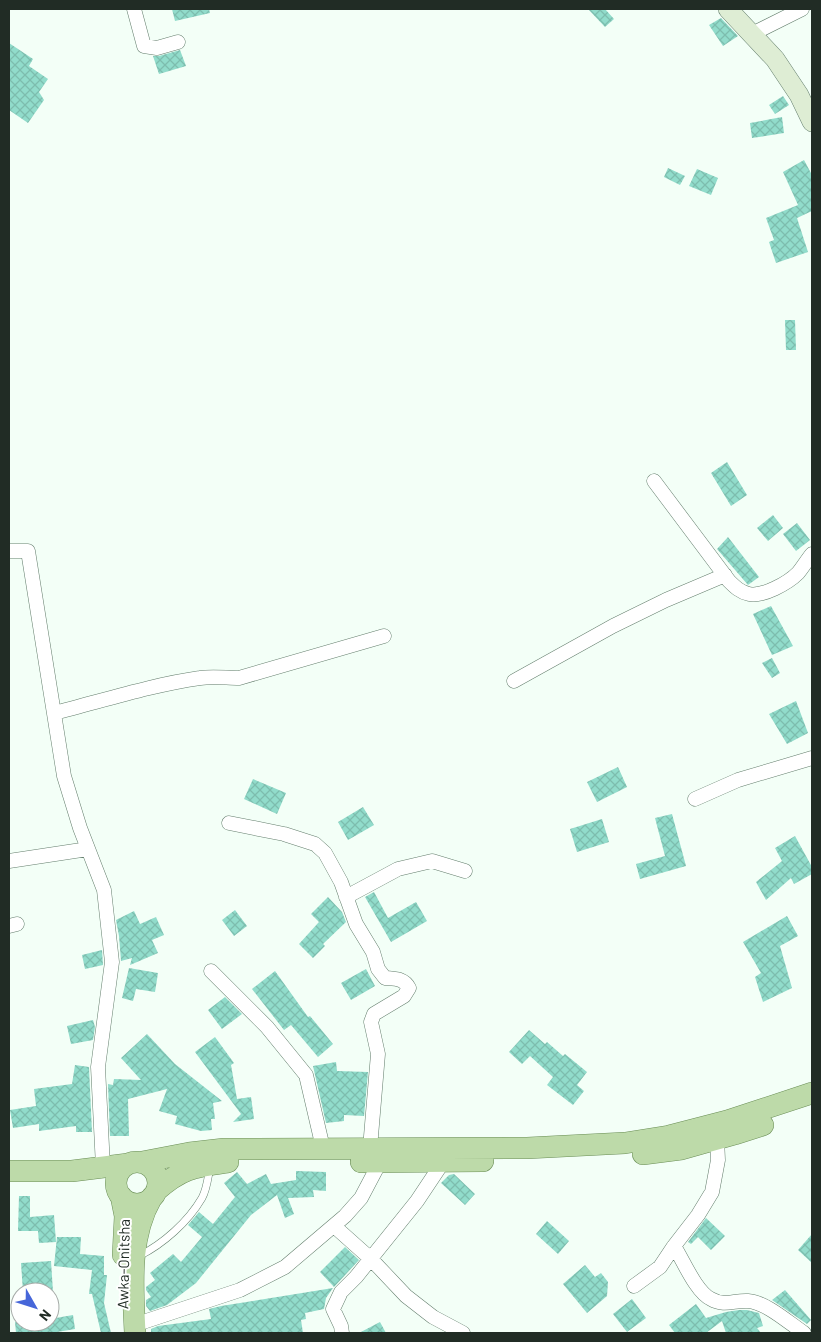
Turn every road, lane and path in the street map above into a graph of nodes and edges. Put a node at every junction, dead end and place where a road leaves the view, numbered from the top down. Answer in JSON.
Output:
{"nodes":[{"id":1,"x":134,"y":9,"type":"edge"},
{"id":2,"x":728,"y":9,"type":"edge"},
{"id":3,"x":802,"y":9,"type":"edge"},
{"id":4,"x":752,"y":34,"type":"junction"},
{"id":5,"x":178,"y":42,"type":"dead end"},
{"id":6,"x":812,"y":122,"type":"edge"},
{"id":7,"x":654,"y":481,"type":"dead end"},
{"id":8,"x":9,"y":552,"type":"edge"},
{"id":9,"x":812,"y":554,"type":"edge"},
{"id":10,"x":725,"y":575,"type":"junction"},
{"id":11,"x":384,"y":636,"type":"dead end"},
{"id":12,"x":514,"y":681,"type":"dead end"},
{"id":13,"x":54,"y":713,"type":"junction"},
{"id":14,"x":812,"y":758,"type":"edge"},
{"id":15,"x":696,"y":799,"type":"dead end"},
{"id":16,"x":229,"y":823,"type":"dead end"},
{"id":17,"x":88,"y":849,"type":"junction"},
{"id":18,"x":9,"y":861,"type":"edge"},
{"id":19,"x":465,"y":871,"type":"dead end"},
{"id":20,"x":346,"y":897,"type":"junction"},
{"id":21,"x":212,"y":971,"type":"dead end"},
{"id":22,"x":812,"y":1093,"type":"edge"},
{"id":23,"x":812,"y":1107,"type":"edge"},
{"id":24,"x":717,"y":1139,"type":"junction"},
{"id":25,"x":323,"y":1148,"type":"junction"},
{"id":26,"x":375,"y":1155,"type":"junction"},
{"id":27,"x":443,"y":1162,"type":"junction"},
{"id":28,"x":135,"y":1163,"type":"junction"},
{"id":29,"x":210,"y":1164,"type":"junction"},
{"id":30,"x":103,"y":1167,"type":"junction"},
{"id":31,"x":9,"y":1171,"type":"edge"},
{"id":32,"x":72,"y":1171,"type":"junction"},
{"id":33,"x":120,"y":1194,"type":"junction"},
{"id":34,"x":154,"y":1194,"type":"junction"},
{"id":35,"x":334,"y":1226,"type":"junction"},
{"id":36,"x":674,"y":1246,"type":"junction"},
{"id":37,"x":134,"y":1259,"type":"junction"},
{"id":38,"x":371,"y":1259,"type":"junction"},
{"id":39,"x":634,"y":1286,"type":"dead end"},
{"id":40,"x":131,"y":1330,"type":"edge"},
{"id":41,"x":342,"y":1333,"type":"edge"},
{"id":42,"x":463,"y":1333,"type":"edge"},
{"id":43,"x":804,"y":1333,"type":"edge"}],
"edges":[{"from":1,"to":5,"type":"street"},
{"from":2,"to":4,"type":"street"},
{"from":3,"to":4,"type":"street"},
{"from":4,"to":6,"type":"street"},
{"from":7,"to":10,"type":"street"},
{"from":8,"to":13,"type":"street"},
{"from":9,"to":10,"type":"street"},
{"from":10,"to":12,"type":"street"},
{"from":11,"to":13,"type":"street"},
{"from":13,"to":17,"type":"street"},
{"from":14,"to":15,"type":"street"},
{"from":16,"to":20,"type":"street"},
{"from":17,"to":18,"type":"street"},
{"from":17,"to":30,"type":"street"},
{"from":19,"to":20,"type":"street"},
{"from":20,"to":26,"type":"street"},
{"from":21,"to":25,"type":"street"},
{"from":22,"to":26,"type":"main road"},
{"from":23,"to":24,"type":"main road"},
{"from":24,"to":27,"type":"main road"},
{"from":24,"to":36,"type":"street"},
{"from":25,"to":26,"type":"main road"},
{"from":25,"to":28,"type":"main road"},
{"from":26,"to":27,"type":"main road"},
{"from":26,"to":29,"type":"main road"},
{"from":26,"to":35,"type":"street"},
{"from":27,"to":38,"type":"street"},
{"from":28,"to":30,"type":"main road"},
{"from":28,"to":33,"type":"main road"},
{"from":28,"to":34,"type":"main road"},
{"from":29,"to":34,"type":"main road"},
{"from":29,"to":37,"type":"lane"},
{"from":30,"to":32,"type":"main road"},
{"from":31,"to":32,"type":"main road"},
{"from":32,"to":33,"type":"main road"},
{"from":33,"to":34,"type":"main road"},
{"from":33,"to":40,"type":"main road","name":"Awka-Onitsha"},
{"from":34,"to":37,"type":"main road","name":"Awka-Onitsha"},
{"from":35,"to":38,"type":"street"},
{"from":35,"to":40,"type":"street"},
{"from":36,"to":39,"type":"street"},
{"from":36,"to":43,"type":"street"},
{"from":37,"to":40,"type":"main road","name":"Awka-Onitsha"},
{"from":38,"to":41,"type":"street"},
{"from":38,"to":42,"type":"street"}]}
